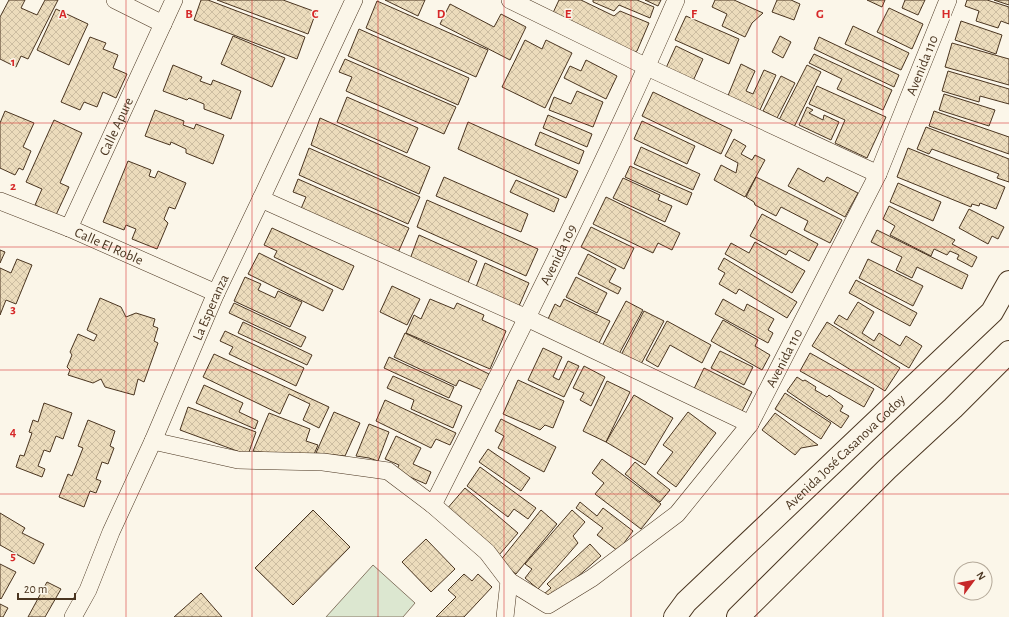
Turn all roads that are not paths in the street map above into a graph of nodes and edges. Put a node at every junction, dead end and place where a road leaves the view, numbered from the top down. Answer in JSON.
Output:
{"nodes":[{"id":1,"x":115,"y":0,"type":"edge"},
{"id":2,"x":174,"y":0,"type":"edge"},
{"id":3,"x":354,"y":0,"type":"edge"},
{"id":4,"x":510,"y":0,"type":"edge"},
{"id":5,"x":676,"y":0,"type":"edge"},
{"id":6,"x":948,"y":0,"type":"edge"},
{"id":7,"x":163,"y":24,"type":"junction"},
{"id":8,"x":647,"y":67,"type":"junction"},
{"id":9,"x":878,"y":174,"type":"junction"},
{"id":10,"x":262,"y":199,"type":"junction"},
{"id":11,"x":0,"y":201,"type":"edge"},
{"id":12,"x":69,"y":228,"type":"junction"},
{"id":13,"x":1009,"y":282,"type":"edge"},
{"id":14,"x":216,"y":293,"type":"junction"},
{"id":15,"x":527,"y":318,"type":"junction"},
{"id":16,"x":1009,"y":352,"type":"edge"},
{"id":17,"x":750,"y":424,"type":"junction"},
{"id":18,"x":153,"y":441,"type":"junction"},
{"id":19,"x":433,"y":505,"type":"junction"},
{"id":20,"x":509,"y":581,"type":"junction"},
{"id":21,"x":73,"y":617,"type":"edge"},
{"id":22,"x":506,"y":617,"type":"edge"},
{"id":23,"x":675,"y":617,"type":"edge"},
{"id":24,"x":738,"y":617,"type":"edge"}],
"edges":[{"from":1,"to":7,"type":"street"},
{"from":2,"to":7,"type":"street","name":"Calle Apure"},
{"from":3,"to":10,"type":"street","name":"La Esperanza"},
{"from":4,"to":8,"type":"street"},
{"from":5,"to":8,"type":"street","name":"Avenida 109"},
{"from":6,"to":9,"type":"street","name":"Avenida 110"},
{"from":7,"to":12,"type":"street","name":"Calle Apure"},
{"from":8,"to":9,"type":"street"},
{"from":8,"to":15,"type":"street","name":"Avenida 109"},
{"from":9,"to":17,"type":"street","name":"Avenida 110"},
{"from":10,"to":14,"type":"street","name":"La Esperanza"},
{"from":10,"to":15,"type":"street"},
{"from":11,"to":12,"type":"street","name":"Calle El Roble"},
{"from":12,"to":14,"type":"street","name":"Calle El Roble"},
{"from":13,"to":23,"type":"street","name":"Avenida José Casanova Godoy"},
{"from":14,"to":18,"type":"street","name":"La Esperanza"},
{"from":15,"to":17,"type":"street"},
{"from":15,"to":19,"type":"street","name":"Avenida 109"},
{"from":16,"to":24,"type":"street"},
{"from":17,"to":20,"type":"street","name":"Avenida 110"},
{"from":18,"to":19,"type":"street"},
{"from":18,"to":21,"type":"street","name":"La Esperanza"},
{"from":19,"to":20,"type":"street"},
{"from":20,"to":22,"type":"street"}]}
